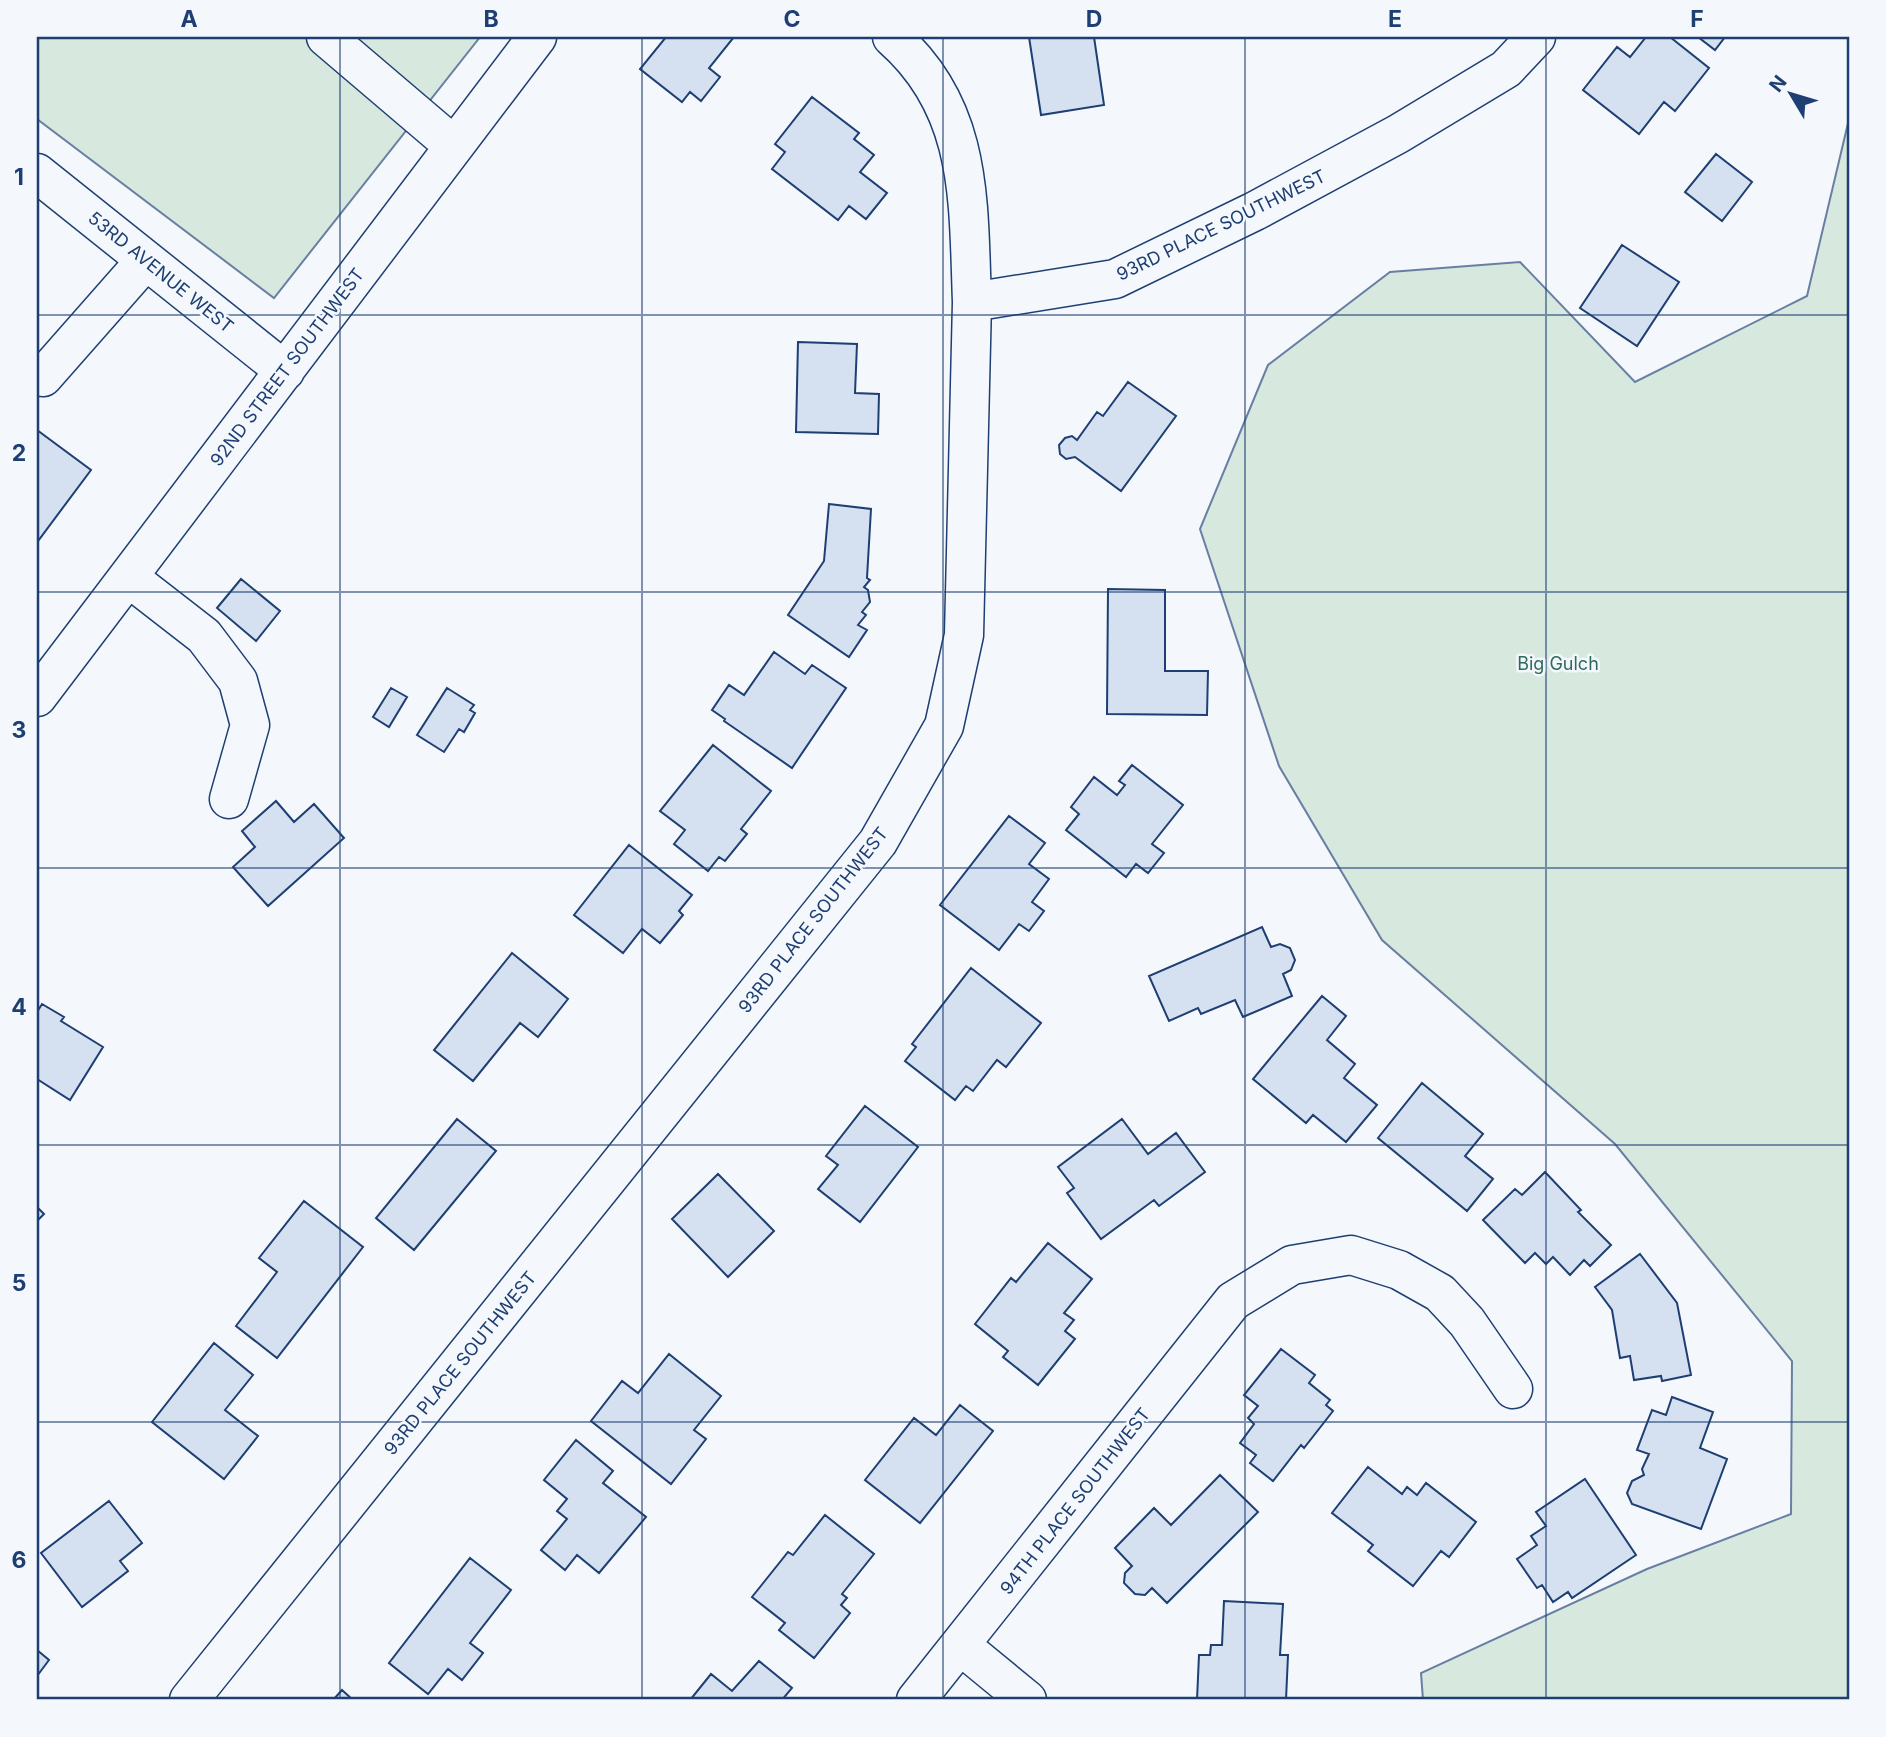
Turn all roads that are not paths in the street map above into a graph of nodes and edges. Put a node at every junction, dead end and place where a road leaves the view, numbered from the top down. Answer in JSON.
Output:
{"nodes":[{"id":1,"x":326,"y":37,"type":"edge"},
{"id":2,"x":537,"y":37,"type":"edge"},
{"id":3,"x":892,"y":37,"type":"edge"},
{"id":4,"x":1536,"y":37,"type":"edge"},
{"id":5,"x":454,"y":146,"type":"junction"},
{"id":6,"x":37,"y":173,"type":"edge"},
{"id":7,"x":146,"y":260,"type":"junction"},
{"id":8,"x":972,"y":302,"type":"junction"},
{"id":9,"x":285,"y":371,"type":"junction"},
{"id":10,"x":43,"y":377,"type":"dead end"},
{"id":11,"x":128,"y":578,"type":"junction"},
{"id":12,"x":37,"y":697,"type":"edge"},
{"id":13,"x":229,"y":799,"type":"dead end"},
{"id":14,"x":1513,"y":1389,"type":"dead end"},
{"id":15,"x":960,"y":1645,"type":"junction"},
{"id":16,"x":189,"y":1700,"type":"edge"},
{"id":17,"x":916,"y":1700,"type":"edge"},
{"id":18,"x":1027,"y":1700,"type":"edge"}],
"edges":[{"from":1,"to":5,"type":"street"},
{"from":2,"to":5,"type":"street","name":"92ND STREET SOUTHWEST"},
{"from":3,"to":8,"type":"street"},
{"from":4,"to":8,"type":"street","name":"93RD PLACE SOUTHWEST"},
{"from":5,"to":9,"type":"street","name":"92ND STREET SOUTHWEST"},
{"from":6,"to":7,"type":"street","name":"53RD AVENUE WEST"},
{"from":7,"to":9,"type":"street","name":"53RD AVENUE WEST"},
{"from":7,"to":10,"type":"street"},
{"from":8,"to":16,"type":"street","name":"93RD PLACE SOUTHWEST"},
{"from":9,"to":11,"type":"street","name":"92ND STREET SOUTHWEST"},
{"from":11,"to":12,"type":"street","name":"92ND STREET SOUTHWEST"},
{"from":11,"to":13,"type":"street"},
{"from":14,"to":15,"type":"street","name":"94TH PLACE SOUTHWEST"},
{"from":15,"to":17,"type":"street","name":"94TH PLACE SOUTHWEST"},
{"from":15,"to":18,"type":"street"}]}
